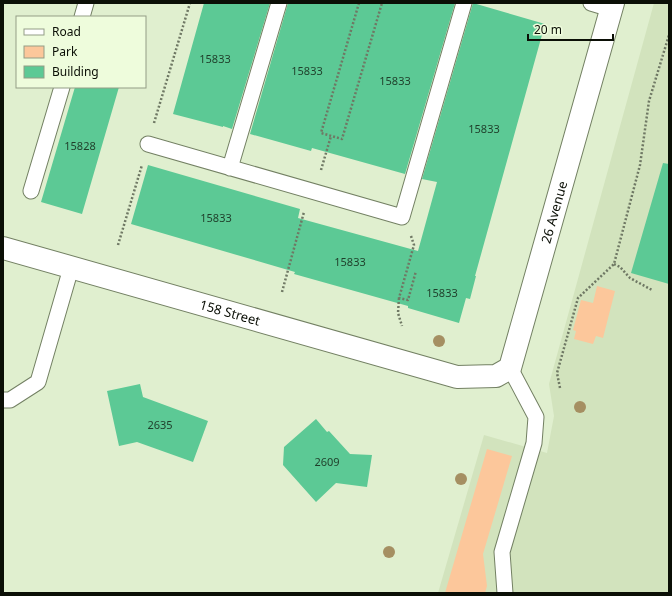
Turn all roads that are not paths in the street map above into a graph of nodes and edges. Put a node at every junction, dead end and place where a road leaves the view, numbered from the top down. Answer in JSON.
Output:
{"nodes":[{"id":1,"x":86,"y":3,"type":"edge"},
{"id":2,"x":279,"y":3,"type":"edge"},
{"id":3,"x":464,"y":3,"type":"edge"},
{"id":4,"x":605,"y":5,"type":"edge"},
{"id":5,"x":82,"y":16,"type":"edge"},
{"id":6,"x":62,"y":88,"type":"edge"},
{"id":7,"x":148,"y":144,"type":"dead end"},
{"id":8,"x":230,"y":168,"type":"junction"},
{"id":9,"x":32,"y":191,"type":"dead end"},
{"id":10,"x":3,"y":248,"type":"edge"},
{"id":11,"x":71,"y":268,"type":"junction"},
{"id":12,"x":510,"y":368,"type":"junction"},
{"id":13,"x":3,"y":400,"type":"edge"},
{"id":14,"x":505,"y":593,"type":"edge"}],
"edges":[{"from":1,"to":5,"type":"lane"},
{"from":2,"to":8,"type":"lane"},
{"from":3,"to":8,"type":"lane"},
{"from":4,"to":12,"type":"street","name":"26 Avenue"},
{"from":6,"to":9,"type":"lane"},
{"from":7,"to":8,"type":"lane"},
{"from":10,"to":11,"type":"street","name":"158 Street"},
{"from":11,"to":12,"type":"street","name":"158 Street"},
{"from":11,"to":13,"type":"lane"},
{"from":12,"to":14,"type":"lane"}]}
